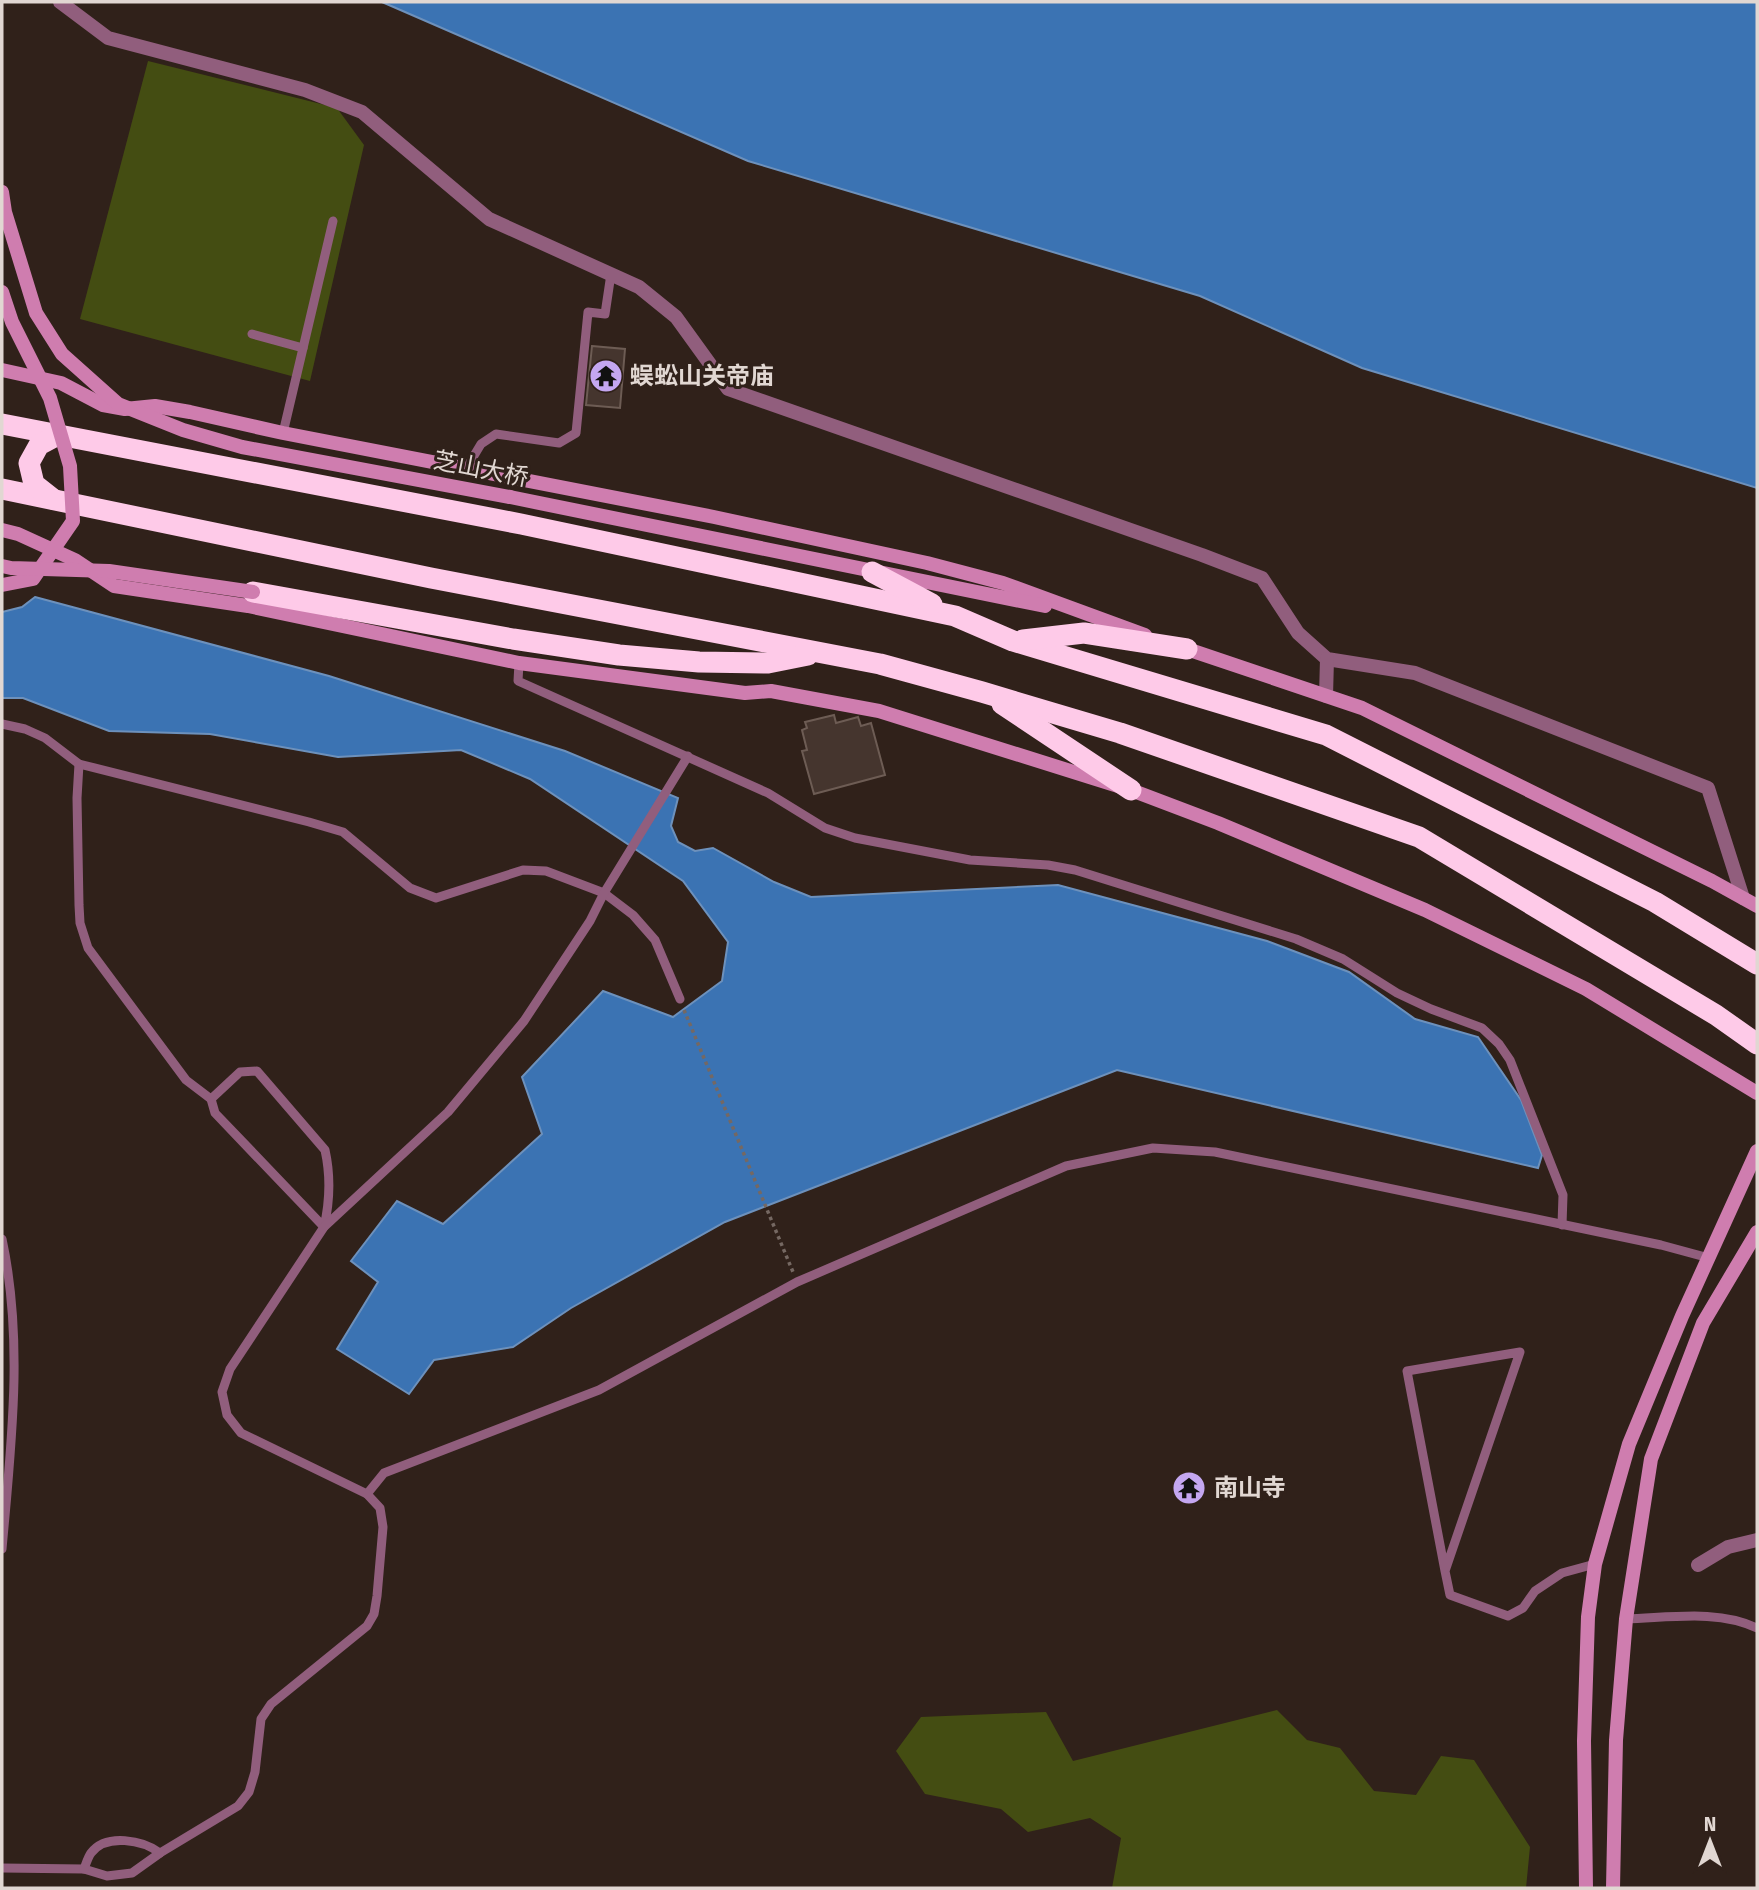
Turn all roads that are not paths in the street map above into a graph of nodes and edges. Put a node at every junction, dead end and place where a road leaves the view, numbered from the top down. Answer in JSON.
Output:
{"nodes":[{"id":1,"x":60,"y":2,"type":"edge"},
{"id":2,"x":2,"y":192,"type":"edge"},
{"id":3,"x":333,"y":221,"type":"dead end"},
{"id":4,"x":611,"y":274,"type":"junction"},
{"id":5,"x":2,"y":292,"type":"edge"},
{"id":6,"x":252,"y":334,"type":"dead end"},
{"id":7,"x":303,"y":348,"type":"junction"},
{"id":8,"x":2,"y":370,"type":"edge"},
{"id":9,"x":2,"y":424,"type":"edge"},
{"id":10,"x":283,"y":433,"type":"junction"},
{"id":11,"x":56,"y":436,"type":"junction"},
{"id":12,"x":466,"y":469,"type":"junction"},
{"id":13,"x":2,"y":489,"type":"edge"},
{"id":14,"x":53,"y":499,"type":"junction"},
{"id":15,"x":2,"y":530,"type":"edge"},
{"id":16,"x":2,"y":566,"type":"edge"},
{"id":17,"x":872,"y":572,"type":"junction"},
{"id":18,"x":2,"y":585,"type":"edge"},
{"id":19,"x":253,"y":592,"type":"joint"},
{"id":20,"x":1084,"y":614,"type":"junction"},
{"id":21,"x":955,"y":616,"type":"junction"},
{"id":22,"x":1013,"y":641,"type":"junction"},
{"id":23,"x":1187,"y":649,"type":"junction"},
{"id":24,"x":820,"y":653,"type":"junction"},
{"id":25,"x":1327,"y":659,"type":"junction"},
{"id":26,"x":519,"y":663,"type":"junction"},
{"id":27,"x":982,"y":692,"type":"junction"},
{"id":28,"x":1326,"y":696,"type":"junction"},
{"id":29,"x":2,"y":724,"type":"edge"},
{"id":30,"x":688,"y":756,"type":"junction"},
{"id":31,"x":79,"y":764,"type":"junction"},
{"id":32,"x":1131,"y":790,"type":"junction"},
{"id":33,"x":604,"y":893,"type":"junction"},
{"id":34,"x":1743,"y":898,"type":"junction"},
{"id":35,"x":1757,"y":906,"type":"edge"},
{"id":36,"x":1757,"y":964,"type":"edge"},
{"id":37,"x":680,"y":999,"type":"road end"},
{"id":38,"x":1757,"y":1044,"type":"edge"},
{"id":39,"x":1757,"y":1093,"type":"edge"},
{"id":40,"x":212,"y":1099,"type":"junction"},
{"id":41,"x":1757,"y":1151,"type":"edge"},
{"id":42,"x":1562,"y":1225,"type":"junction"},
{"id":43,"x":324,"y":1227,"type":"junction"},
{"id":44,"x":1757,"y":1231,"type":"edge"},
{"id":45,"x":2,"y":1239,"type":"edge"},
{"id":46,"x":1709,"y":1258,"type":"junction"},
{"id":47,"x":367,"y":1494,"type":"junction"},
{"id":48,"x":1757,"y":1540,"type":"edge"},
{"id":49,"x":2,"y":1549,"type":"edge"},
{"id":50,"x":1595,"y":1564,"type":"junction"},
{"id":51,"x":1698,"y":1565,"type":"dead end"},
{"id":52,"x":1446,"y":1571,"type":"junction"},
{"id":53,"x":1626,"y":1619,"type":"junction"},
{"id":54,"x":1757,"y":1628,"type":"edge"},
{"id":55,"x":160,"y":1853,"type":"junction"},
{"id":56,"x":2,"y":1868,"type":"edge"},
{"id":57,"x":84,"y":1869,"type":"junction"},
{"id":58,"x":1586,"y":1888,"type":"edge"},
{"id":59,"x":1613,"y":1888,"type":"edge"}],
"edges":[{"from":1,"to":4,"type":"street"},
{"from":2,"to":17,"type":"street","name":"芝山大桥","bridge":true},
{"from":3,"to":7,"type":"lane"},
{"from":4,"to":12,"type":"lane"},
{"from":4,"to":25,"type":"street"},
{"from":5,"to":18,"type":"street","bridge":true},
{"from":6,"to":7,"type":"lane"},
{"from":7,"to":10,"type":"lane"},
{"from":8,"to":10,"type":"street"},
{"from":9,"to":11,"type":"highway"},
{"from":10,"to":12,"type":"street"},
{"from":11,"to":14,"type":"highway"},
{"from":11,"to":21,"type":"highway"},
{"from":12,"to":20,"type":"street"},
{"from":13,"to":14,"type":"highway"},
{"from":14,"to":24,"type":"highway"},
{"from":15,"to":26,"type":"street"},
{"from":16,"to":19,"type":"street","bridge":true},
{"from":17,"to":20,"type":"street","name":"芝山大桥"},
{"from":17,"to":21,"type":"highway"},
{"from":19,"to":24,"type":"highway"},
{"from":20,"to":23,"type":"street"},
{"from":21,"to":22,"type":"highway"},
{"from":22,"to":23,"type":"highway"},
{"from":22,"to":36,"type":"highway"},
{"from":23,"to":28,"type":"street"},
{"from":24,"to":27,"type":"highway"},
{"from":25,"to":28,"type":"street"},
{"from":25,"to":34,"type":"street"},
{"from":26,"to":30,"type":"lane"},
{"from":26,"to":32,"type":"street"},
{"from":27,"to":32,"type":"highway"},
{"from":27,"to":38,"type":"highway"},
{"from":28,"to":34,"type":"street"},
{"from":29,"to":31,"type":"lane"},
{"from":30,"to":33,"type":"lane"},
{"from":30,"to":42,"type":"lane"},
{"from":31,"to":33,"type":"lane"},
{"from":31,"to":40,"type":"lane"},
{"from":32,"to":39,"type":"street"},
{"from":33,"to":37,"type":"lane"},
{"from":33,"to":43,"type":"lane"},
{"from":34,"to":35,"type":"street"},
{"from":40,"to":43,"type":"lane"},
{"from":40,"to":43,"type":"lane"},
{"from":41,"to":46,"type":"street"},
{"from":42,"to":46,"type":"lane"},
{"from":42,"to":47,"type":"lane"},
{"from":43,"to":47,"type":"lane"},
{"from":44,"to":53,"type":"street"},
{"from":45,"to":49,"type":"lane"},
{"from":46,"to":50,"type":"street"},
{"from":47,"to":55,"type":"lane"},
{"from":48,"to":51,"type":"street"},
{"from":50,"to":52,"type":"lane"},
{"from":50,"to":58,"type":"street"},
{"from":52,"to":52,"type":"lane"},
{"from":53,"to":54,"type":"lane"},
{"from":53,"to":59,"type":"street"},
{"from":55,"to":57,"type":"lane"},
{"from":55,"to":57,"type":"lane"},
{"from":56,"to":57,"type":"lane"}]}
